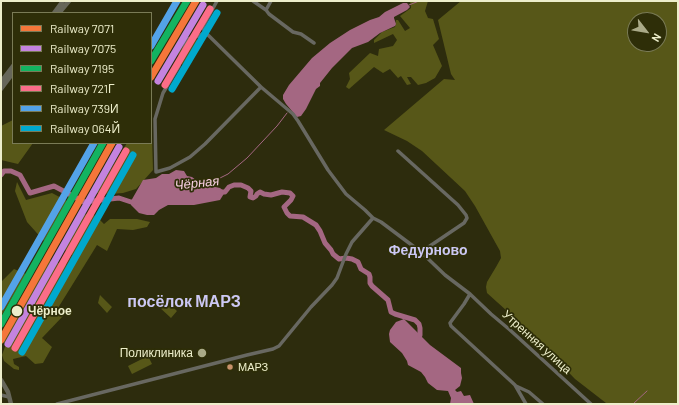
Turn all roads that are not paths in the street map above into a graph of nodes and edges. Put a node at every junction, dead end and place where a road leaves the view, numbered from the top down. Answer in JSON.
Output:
{"nodes":[{"id":1,"x":63,"y":1,"type":"edge"},
{"id":2,"x":68,"y":1,"type":"edge"},
{"id":3,"x":217,"y":1,"type":"edge"},
{"id":4,"x":253,"y":1,"type":"edge"},
{"id":5,"x":271,"y":1,"type":"edge"},
{"id":6,"x":266,"y":10,"type":"junction"},
{"id":7,"x":55,"y":12,"type":"edge"},
{"id":8,"x":60,"y":12,"type":"edge"},
{"id":9,"x":205,"y":32,"type":"junction"},
{"id":10,"x":314,"y":43,"type":"dead end"},
{"id":11,"x":12,"y":67,"type":"edge"},
{"id":12,"x":12,"y":74,"type":"edge"},
{"id":13,"x":1,"y":82,"type":"edge"},
{"id":14,"x":261,"y":87,"type":"junction"},
{"id":15,"x":1,"y":89,"type":"edge"},
{"id":16,"x":398,"y":151,"type":"dead end"},
{"id":17,"x":373,"y":218,"type":"junction"},
{"id":18,"x":421,"y":252,"type":"junction"},
{"id":19,"x":470,"y":294,"type":"junction"},
{"id":20,"x":1,"y":380,"type":"edge"},
{"id":21,"x":515,"y":385,"type":"junction"},
{"id":22,"x":3,"y":387,"type":"edge"},
{"id":23,"x":1,"y":394,"type":"edge"},
{"id":24,"x":10,"y":397,"type":"junction"},
{"id":25,"x":11,"y":404,"type":"edge"},
{"id":26,"x":57,"y":404,"type":"edge"},
{"id":27,"x":526,"y":404,"type":"edge"},
{"id":28,"x":543,"y":404,"type":"edge"},
{"id":29,"x":591,"y":404,"type":"edge"}],
"edges":[{"from":1,"to":7,"type":"main road"},
{"from":2,"to":8,"type":"main road"},
{"from":3,"to":9,"type":"street"},
{"from":4,"to":6,"type":"street"},
{"from":5,"to":6,"type":"street"},
{"from":6,"to":10,"type":"street"},
{"from":9,"to":14,"type":"street","name":"Утренняя улица"},
{"from":9,"to":14,"type":"street"},
{"from":11,"to":13,"type":"main road"},
{"from":12,"to":15,"type":"main road"},
{"from":14,"to":17,"type":"street","name":"Утренняя улица"},
{"from":16,"to":18,"type":"street"},
{"from":17,"to":18,"type":"street","name":"Утренняя улица"},
{"from":17,"to":26,"type":"street"},
{"from":18,"to":19,"type":"street","name":"Утренняя улица"},
{"from":19,"to":21,"type":"street"},
{"from":19,"to":29,"type":"street","name":"Утренняя улица"},
{"from":20,"to":22,"type":"main road"},
{"from":21,"to":27,"type":"street"},
{"from":21,"to":28,"type":"street"},
{"from":22,"to":24,"type":"main road"},
{"from":23,"to":24,"type":"street"},
{"from":24,"to":25,"type":"main road"}]}
